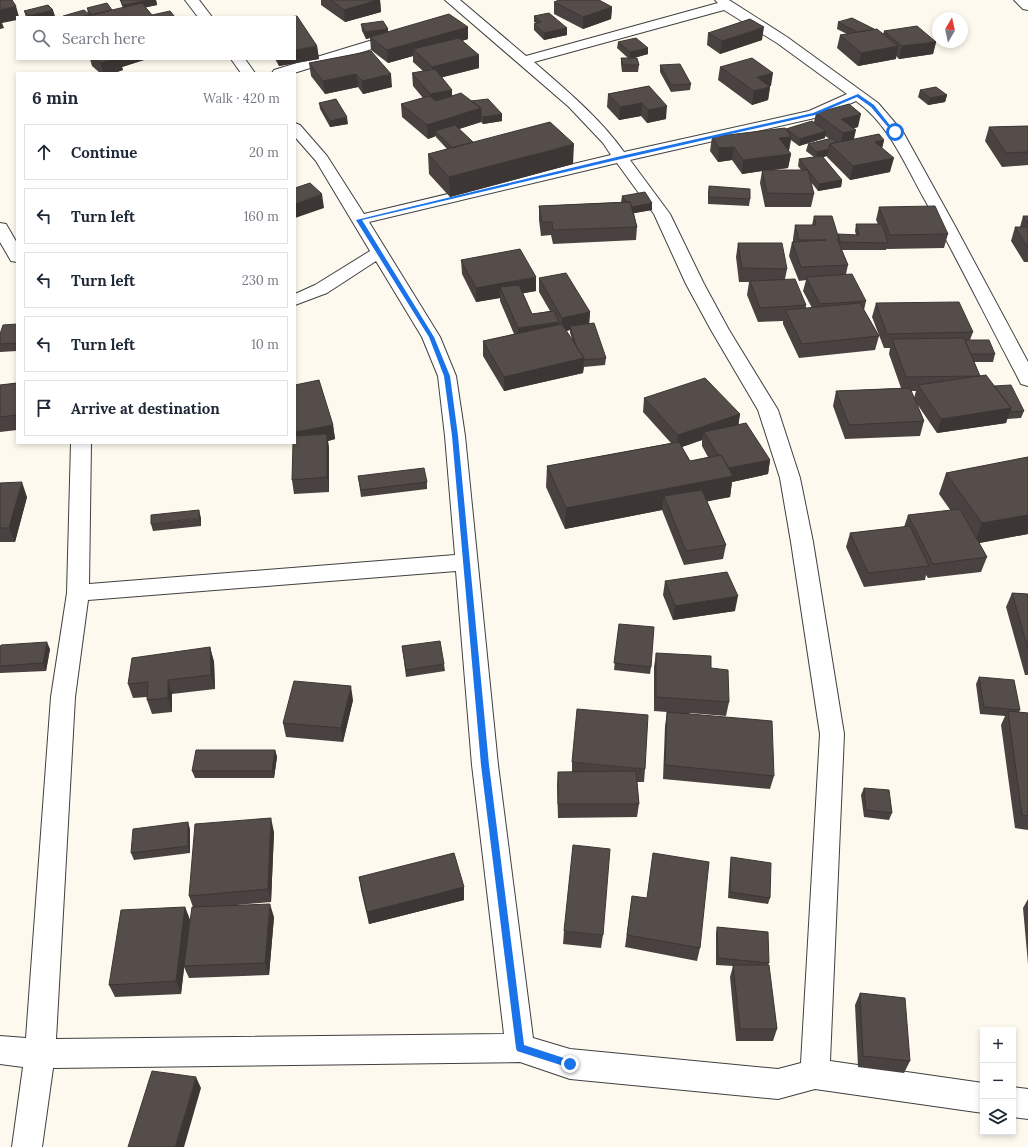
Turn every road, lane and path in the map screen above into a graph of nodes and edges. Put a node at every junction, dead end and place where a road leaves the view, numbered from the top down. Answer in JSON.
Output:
{"nodes":[{"id":1,"x":192,"y":0,"type":"edge"},
{"id":2,"x":452,"y":0,"type":"edge"},
{"id":3,"x":1021,"y":0,"type":"edge"},
{"id":4,"x":724,"y":2,"type":"edge"},
{"id":5,"x":1028,"y":6,"type":"edge"},
{"id":6,"x":204,"y":16,"type":"edge"},
{"id":7,"x":453,"y":20,"type":"edge"},
{"id":8,"x":476,"y":20,"type":"junction"},
{"id":9,"x":409,"y":33,"type":"edge"},
{"id":10,"x":239,"y":60,"type":"edge"},
{"id":11,"x":523,"y":60,"type":"junction"},
{"id":12,"x":247,"y":72,"type":"edge"},
{"id":13,"x":283,"y":72,"type":"edge"},
{"id":14,"x":858,"y":95,"type":"junction"},
{"id":15,"x":296,"y":129,"type":"edge"},
{"id":16,"x":621,"y":157,"type":"junction"},
{"id":17,"x":359,"y":220,"type":"junction"},
{"id":18,"x":0,"y":228,"type":"edge"},
{"id":19,"x":380,"y":252,"type":"junction"},
{"id":20,"x":16,"y":255,"type":"edge"},
{"id":21,"x":296,"y":300,"type":"edge"},
{"id":22,"x":1028,"y":380,"type":"edge"},
{"id":23,"x":81,"y":444,"type":"edge"},
{"id":24,"x":466,"y":562,"type":"junction"},
{"id":25,"x":78,"y":593,"type":"junction"},
{"id":26,"x":520,"y":1048,"type":"junction"},
{"id":27,"x":0,"y":1050,"type":"edge"},
{"id":28,"x":40,"y":1054,"type":"junction"},
{"id":29,"x":814,"y":1074,"type":"junction"},
{"id":30,"x":980,"y":1098,"type":"edge"},
{"id":31,"x":1016,"y":1102,"type":"edge"},
{"id":32,"x":1028,"y":1104,"type":"edge"},
{"id":33,"x":27,"y":1147,"type":"edge"}],
"edges":[{"from":1,"to":6,"type":"street"},
{"from":2,"to":8,"type":"street"},
{"from":3,"to":5,"type":"street"},
{"from":4,"to":11,"type":"street"},
{"from":4,"to":14,"type":"street"},
{"from":7,"to":8,"type":"street"},
{"from":8,"to":11,"type":"street"},
{"from":9,"to":13,"type":"street"},
{"from":10,"to":12,"type":"street"},
{"from":11,"to":16,"type":"street"},
{"from":14,"to":16,"type":"street"},
{"from":14,"to":22,"type":"street"},
{"from":15,"to":17,"type":"street"},
{"from":16,"to":17,"type":"street"},
{"from":16,"to":29,"type":"street"},
{"from":17,"to":19,"type":"street"},
{"from":18,"to":20,"type":"street"},
{"from":19,"to":21,"type":"street"},
{"from":19,"to":24,"type":"street"},
{"from":23,"to":25,"type":"street"},
{"from":24,"to":25,"type":"street"},
{"from":24,"to":26,"type":"street"},
{"from":25,"to":28,"type":"street"},
{"from":26,"to":28,"type":"street"},
{"from":26,"to":29,"type":"street"},
{"from":27,"to":28,"type":"street"},
{"from":28,"to":33,"type":"street"},
{"from":29,"to":30,"type":"street"},
{"from":31,"to":32,"type":"street"}]}
